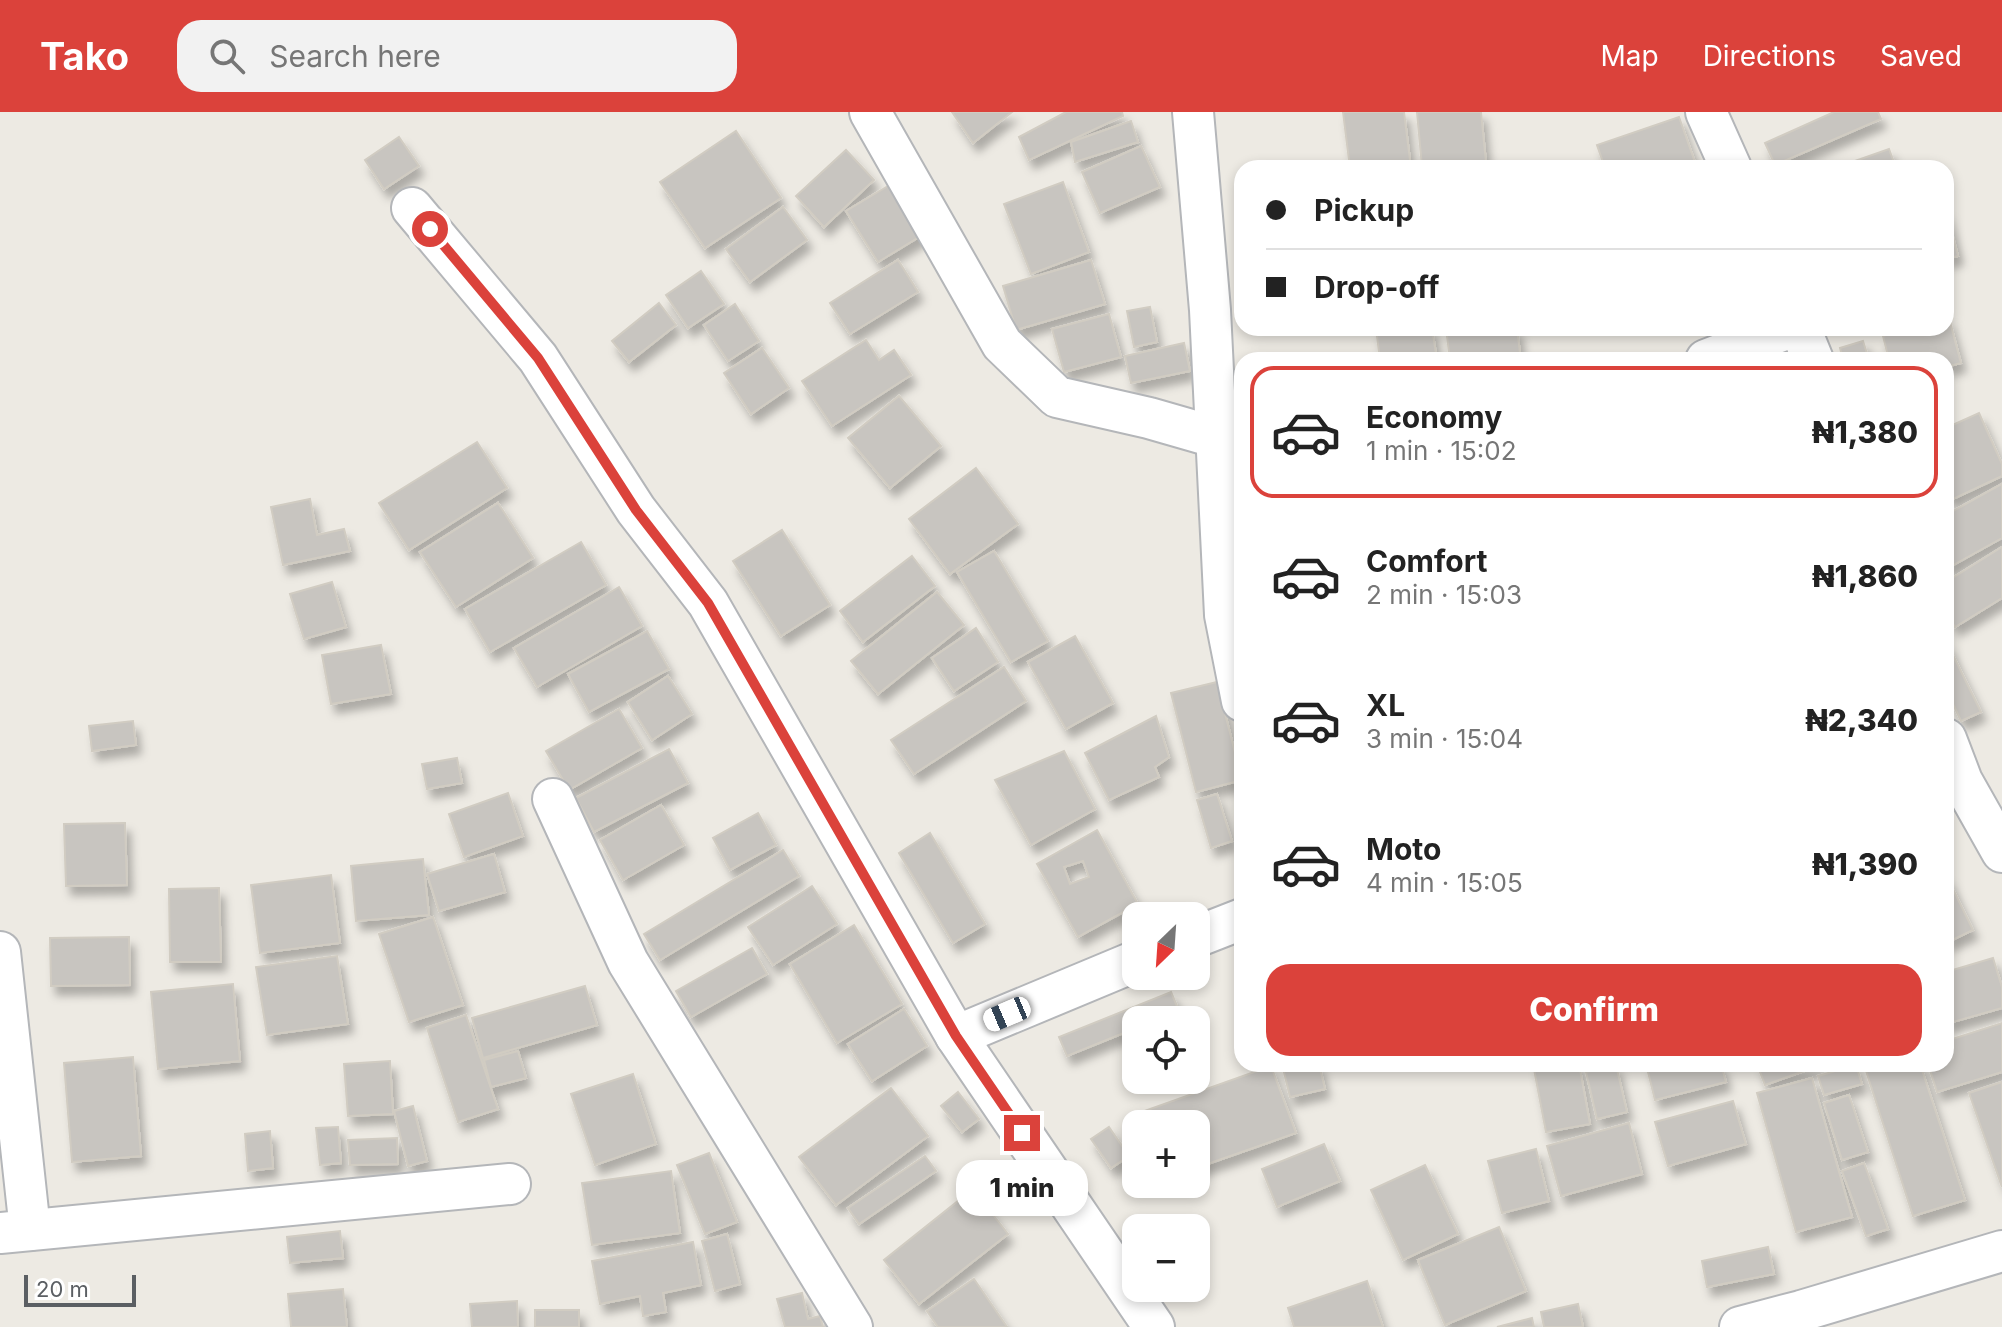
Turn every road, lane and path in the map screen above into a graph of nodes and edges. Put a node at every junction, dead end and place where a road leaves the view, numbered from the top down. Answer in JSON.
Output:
{"nodes":[{"id":1,"x":870,"y":112,"type":"edge"},
{"id":2,"x":1193,"y":112,"type":"edge"},
{"id":3,"x":1706,"y":112,"type":"edge"},
{"id":4,"x":1727,"y":160,"type":"edge"},
{"id":5,"x":412,"y":208,"type":"dead end"},
{"id":6,"x":1768,"y":336,"type":"edge"},
{"id":7,"x":1727,"y":352,"type":"edge"},
{"id":8,"x":1215,"y":437,"type":"junction"},
{"id":9,"x":1234,"y":661,"type":"edge"},
{"id":10,"x":1954,"y":785,"type":"edge"},
{"id":11,"x":553,"y":799,"type":"dead end"},
{"id":12,"x":2002,"y":852,"type":"edge"},
{"id":13,"x":1234,"y":922,"type":"edge"},
{"id":14,"x":1210,"y":932,"type":"edge"},
{"id":15,"x":0,"y":952,"type":"edge"},
{"id":16,"x":1122,"y":967,"type":"edge"},
{"id":17,"x":956,"y":1036,"type":"junction"},
{"id":18,"x":510,"y":1184,"type":"dead end"},
{"id":19,"x":15,"y":1232,"type":"edge"},
{"id":20,"x":2002,"y":1251,"type":"edge"},
{"id":21,"x":852,"y":1327,"type":"edge"},
{"id":22,"x":1154,"y":1327,"type":"edge"},
{"id":23,"x":1740,"y":1327,"type":"edge"}],
"edges":[{"from":1,"to":8,"type":"street"},
{"from":2,"to":8,"type":"street"},
{"from":3,"to":4,"type":"street"},
{"from":5,"to":17,"type":"street"},
{"from":6,"to":7,"type":"street"},
{"from":8,"to":9,"type":"street"},
{"from":10,"to":12,"type":"street"},
{"from":11,"to":21,"type":"street"},
{"from":13,"to":14,"type":"street"},
{"from":15,"to":19,"type":"street"},
{"from":16,"to":17,"type":"street"},
{"from":17,"to":22,"type":"street"},
{"from":18,"to":19,"type":"street"},
{"from":20,"to":23,"type":"street"}]}
